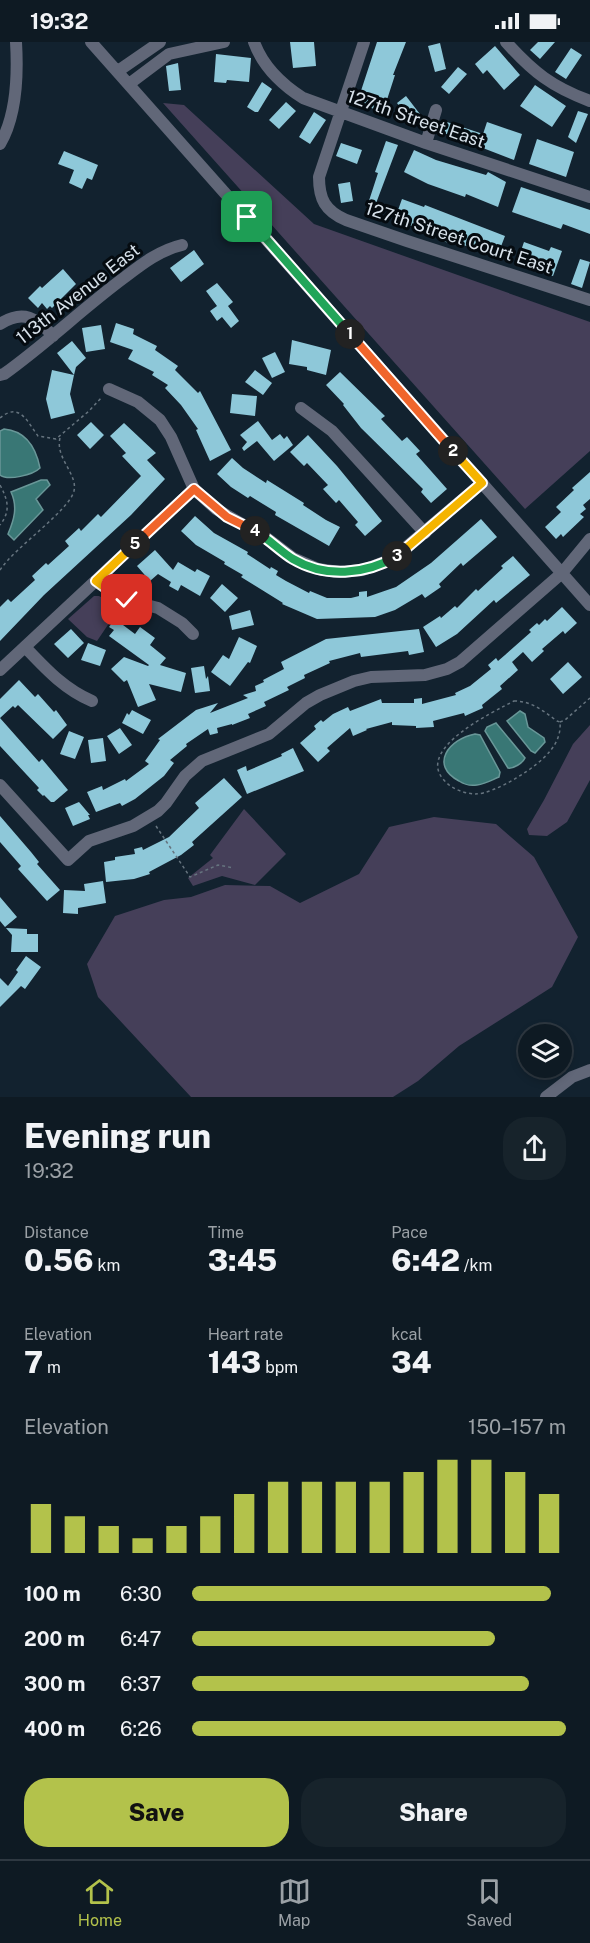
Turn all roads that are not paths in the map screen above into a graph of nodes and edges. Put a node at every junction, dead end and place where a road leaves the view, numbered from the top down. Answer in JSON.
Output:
{"nodes":[{"id":1,"x":16,"y":42,"type":"edge"},
{"id":2,"x":91,"y":42,"type":"edge"},
{"id":3,"x":160,"y":42,"type":"edge"},
{"id":4,"x":224,"y":42,"type":"edge"},
{"id":5,"x":254,"y":42,"type":"edge"},
{"id":6,"x":364,"y":42,"type":"edge"},
{"id":7,"x":506,"y":42,"type":"edge"},
{"id":8,"x":169,"y":54,"type":"junction"},
{"id":9,"x":117,"y":71,"type":"junction"},
{"id":10,"x":129,"y":84,"type":"junction"},
{"id":11,"x":590,"y":101,"type":"edge"},
{"id":12,"x":436,"y":110,"type":"dead end"},
{"id":13,"x":340,"y":113,"type":"junction"},
{"id":14,"x":426,"y":143,"type":"junction"},
{"id":15,"x":0,"y":144,"type":"edge"},
{"id":16,"x":590,"y":197,"type":"edge"},
{"id":17,"x":182,"y":245,"type":"dead end"},
{"id":18,"x":590,"y":300,"type":"edge"},
{"id":19,"x":0,"y":324,"type":"edge"},
{"id":20,"x":53,"y":336,"type":"junction"},
{"id":21,"x":0,"y":375,"type":"edge"},
{"id":22,"x":109,"y":389,"type":"road end"},
{"id":23,"x":301,"y":408,"type":"dead end"},
{"id":24,"x":482,"y":483,"type":"junction"},
{"id":25,"x":194,"y":489,"type":"junction"},
{"id":26,"x":425,"y":533,"type":"junction"},
{"id":27,"x":590,"y":539,"type":"edge"},
{"id":28,"x":562,"y":573,"type":"junction"},
{"id":29,"x":96,"y":581,"type":"junction"},
{"id":30,"x":590,"y":605,"type":"edge"},
{"id":31,"x":193,"y":634,"type":"dead end"},
{"id":32,"x":25,"y":647,"type":"junction"},
{"id":33,"x":0,"y":670,"type":"edge"},
{"id":34,"x":92,"y":701,"type":"dead end"},
{"id":35,"x":0,"y":785,"type":"edge"},
{"id":36,"x":590,"y":1070,"type":"edge"},
{"id":37,"x":546,"y":1097,"type":"edge"}],
"edges":[{"from":1,"to":15,"type":"street"},
{"from":2,"to":9,"type":"street"},
{"from":3,"to":8,"type":"street"},
{"from":3,"to":9,"type":"street"},
{"from":4,"to":8,"type":"street"},
{"from":5,"to":13,"type":"street","name":"127th Street East"},
{"from":6,"to":13,"type":"street"},
{"from":7,"to":11,"type":"street"},
{"from":8,"to":10,"type":"street"},
{"from":9,"to":10,"type":"street"},
{"from":10,"to":24,"type":"street"},
{"from":12,"to":14,"type":"street"},
{"from":13,"to":14,"type":"street","name":"127th Street East"},
{"from":13,"to":18,"type":"street","name":"127th Street Court East"},
{"from":14,"to":16,"type":"street","name":"127th Street East"},
{"from":17,"to":20,"type":"street","name":"113th Avenue East"},
{"from":19,"to":20,"type":"street"},
{"from":20,"to":21,"type":"street","name":"113th Avenue East"},
{"from":22,"to":25,"type":"street"},
{"from":23,"to":26,"type":"street"},
{"from":24,"to":26,"type":"street"},
{"from":24,"to":28,"type":"street"},
{"from":25,"to":26,"type":"street"},
{"from":25,"to":29,"type":"street"},
{"from":27,"to":28,"type":"street"},
{"from":28,"to":30,"type":"street"},
{"from":28,"to":35,"type":"street"},
{"from":29,"to":31,"type":"street"},
{"from":29,"to":32,"type":"street"},
{"from":32,"to":33,"type":"street"},
{"from":32,"to":34,"type":"street"},
{"from":36,"to":37,"type":"street"}]}
